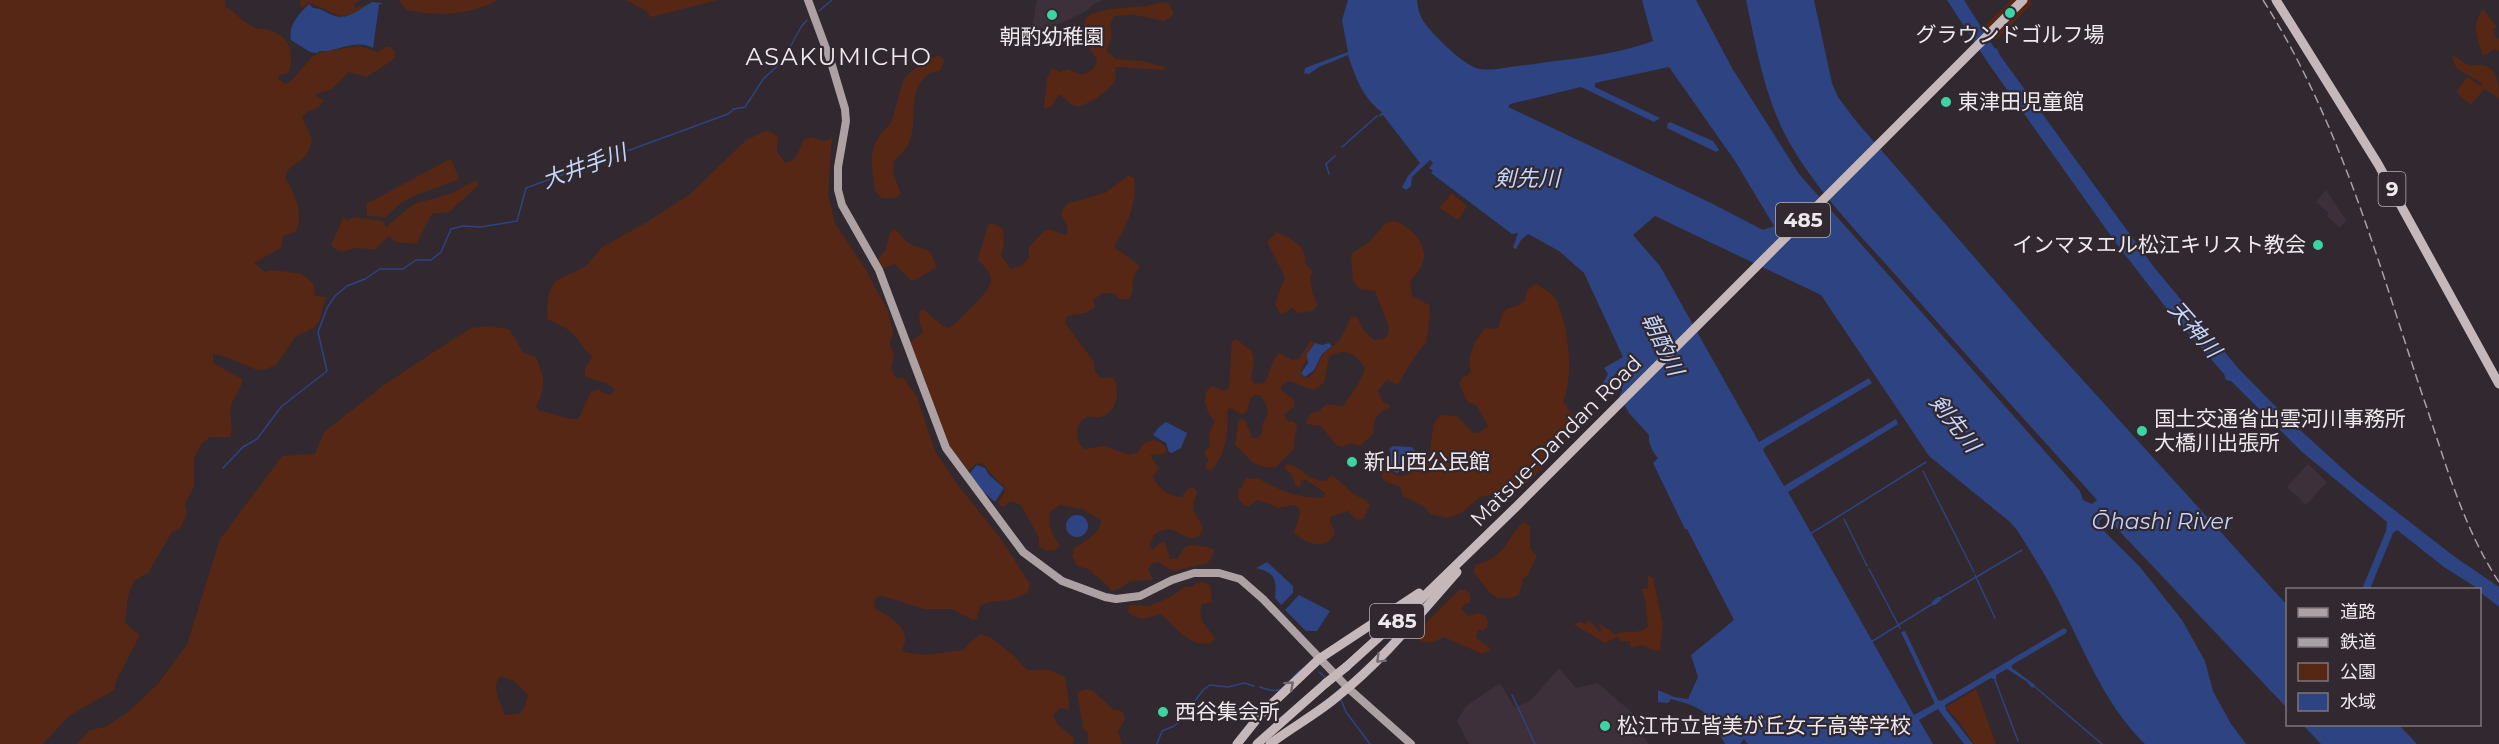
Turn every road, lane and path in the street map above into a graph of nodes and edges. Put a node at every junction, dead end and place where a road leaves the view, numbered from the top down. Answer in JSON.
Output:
{"nodes":[{"id":1,"x":808,"y":0,"type":"edge"},
{"id":2,"x":2024,"y":0,"type":"edge"},
{"id":3,"x":2276,"y":0,"type":"edge"},
{"id":4,"x":2499,"y":384,"type":"edge"},
{"id":5,"x":1517,"y":506,"type":"junction"},
{"id":6,"x":1448,"y":573,"type":"junction"},
{"id":7,"x":1319,"y":659,"type":"junction"},
{"id":8,"x":1348,"y":688,"type":"junction"},
{"id":9,"x":1237,"y":744,"type":"edge"},
{"id":10,"x":1257,"y":744,"type":"edge"},
{"id":11,"x":1270,"y":744,"type":"edge"},
{"id":12,"x":1411,"y":744,"type":"edge"}],
"edges":[{"from":1,"to":7,"type":"main road"},
{"from":2,"to":5,"type":"highway","name":"Matsue-Dandan Road","number":"485"},
{"from":3,"to":4,"type":"highway","number":"9"},
{"from":5,"to":6,"type":"highway","name":"Matsue-Dandan Road","number":"485"},
{"from":5,"to":8,"type":"highway","one_way":true},
{"from":6,"to":7,"type":"highway"},
{"from":6,"to":10,"type":"highway","name":"Matsue-Dandan Road","number":"485","bridge":true},
{"from":7,"to":8,"type":"main road"},
{"from":9,"to":7,"type":"highway","one_way":true},
{"from":8,"to":11,"type":"highway"},
{"from":8,"to":12,"type":"main road"}]}
